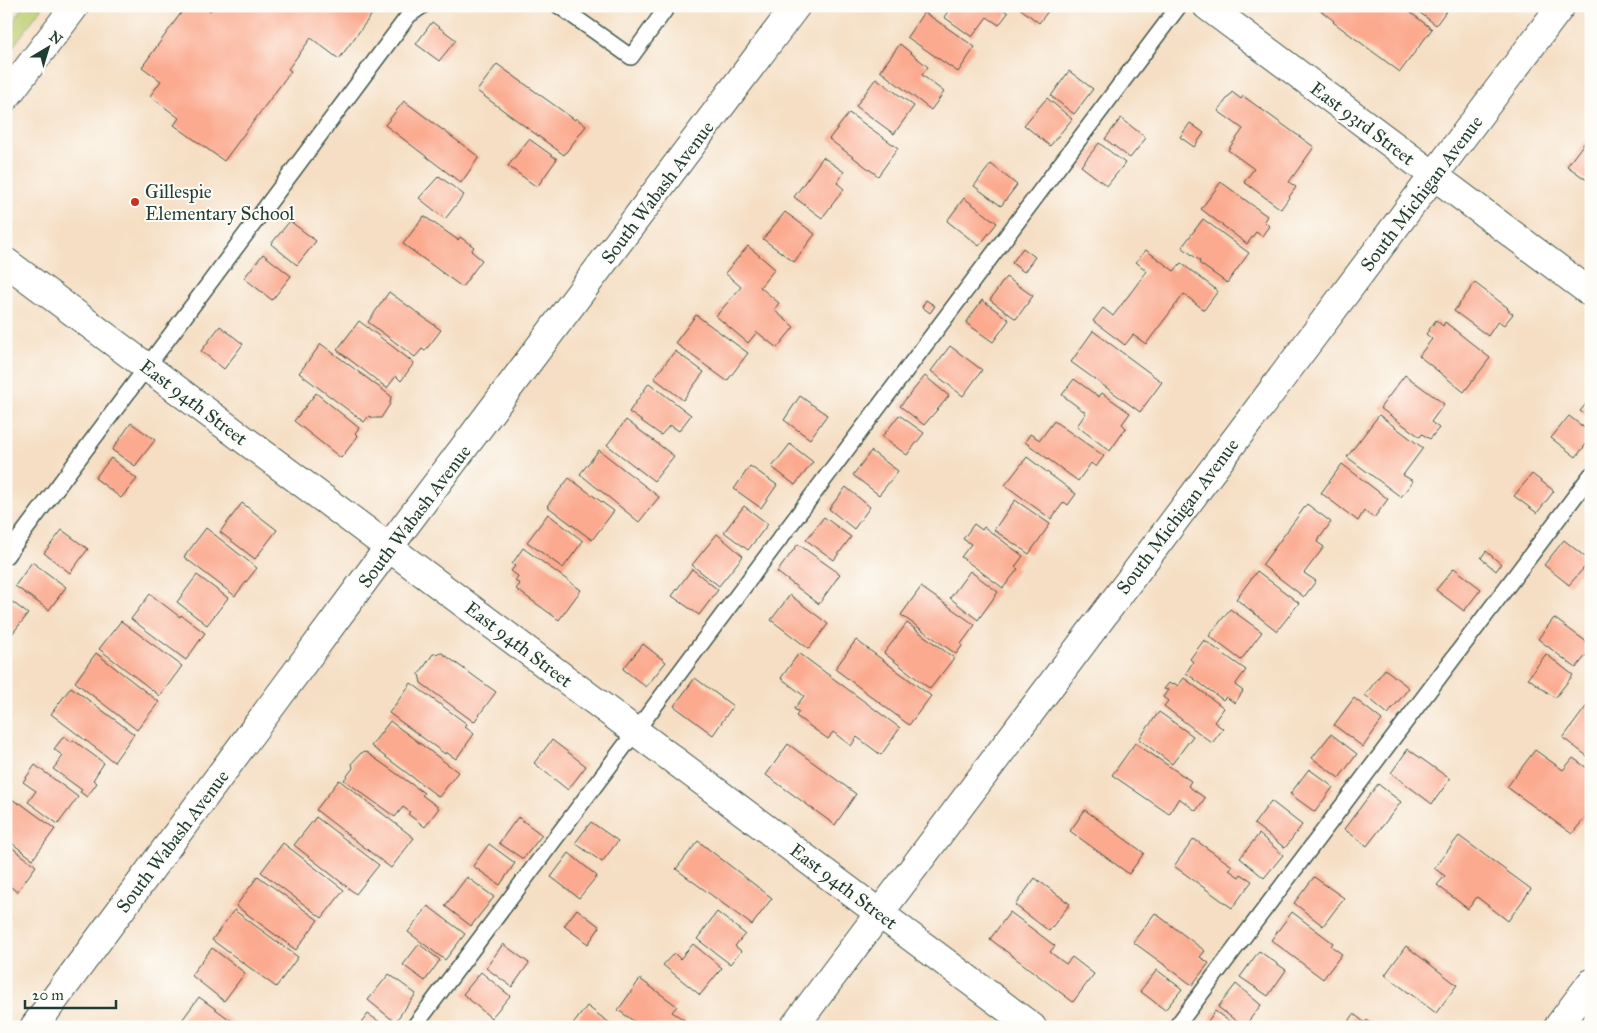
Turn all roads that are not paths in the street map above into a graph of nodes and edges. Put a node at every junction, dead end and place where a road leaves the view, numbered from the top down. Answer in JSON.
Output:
{"nodes":[{"id":1,"x":75,"y":6,"type":"edge"},
{"id":2,"x":422,"y":6,"type":"edge"},
{"id":3,"x":558,"y":6,"type":"edge"},
{"id":4,"x":668,"y":6,"type":"edge"},
{"id":5,"x":796,"y":6,"type":"edge"},
{"id":6,"x":1179,"y":6,"type":"edge"},
{"id":7,"x":1207,"y":6,"type":"edge"},
{"id":8,"x":1561,"y":6,"type":"edge"},
{"id":9,"x":6,"y":97,"type":"edge"},
{"id":10,"x":1434,"y":176,"type":"junction"},
{"id":11,"x":6,"y":262,"type":"edge"},
{"id":12,"x":1591,"y":293,"type":"edge"},
{"id":13,"x":147,"y":367,"type":"junction"},
{"id":14,"x":1591,"y":475,"type":"edge"},
{"id":15,"x":389,"y":547,"type":"junction"},
{"id":16,"x":6,"y":556,"type":"edge"},
{"id":17,"x":636,"y":732,"type":"junction"},
{"id":18,"x":879,"y":913,"type":"junction"},
{"id":19,"x":1591,"y":983,"type":"edge"},
{"id":20,"x":34,"y":1027,"type":"edge"},
{"id":21,"x":414,"y":1027,"type":"edge"},
{"id":22,"x":794,"y":1027,"type":"edge"},
{"id":23,"x":1032,"y":1027,"type":"edge"},
{"id":24,"x":1176,"y":1027,"type":"edge"},
{"id":25,"x":1558,"y":1027,"type":"edge"}],
"edges":[{"from":1,"to":9,"type":"street"},
{"from":2,"to":13,"type":"lane"},
{"from":3,"to":4,"type":"lane"},
{"from":5,"to":15,"type":"street","name":"South Wabash Avenue"},
{"from":6,"to":17,"type":"lane"},
{"from":7,"to":10,"type":"street","name":"East 93rd Street"},
{"from":8,"to":10,"type":"street","name":"South Michigan Avenue"},
{"from":10,"to":12,"type":"street","name":"East 93rd Street"},
{"from":10,"to":18,"type":"street","name":"South Michigan Avenue"},
{"from":11,"to":13,"type":"street","name":"East 94th Street"},
{"from":13,"to":15,"type":"street","name":"East 94th Street"},
{"from":13,"to":16,"type":"lane"},
{"from":14,"to":24,"type":"lane"},
{"from":15,"to":17,"type":"street","name":"East 94th Street"},
{"from":15,"to":20,"type":"street","name":"South Wabash Avenue"},
{"from":17,"to":18,"type":"street","name":"East 94th Street"},
{"from":17,"to":21,"type":"lane"},
{"from":18,"to":22,"type":"street","name":"South Michigan Avenue"},
{"from":18,"to":23,"type":"street","name":"East 94th Street"},
{"from":19,"to":25,"type":"street"}]}
